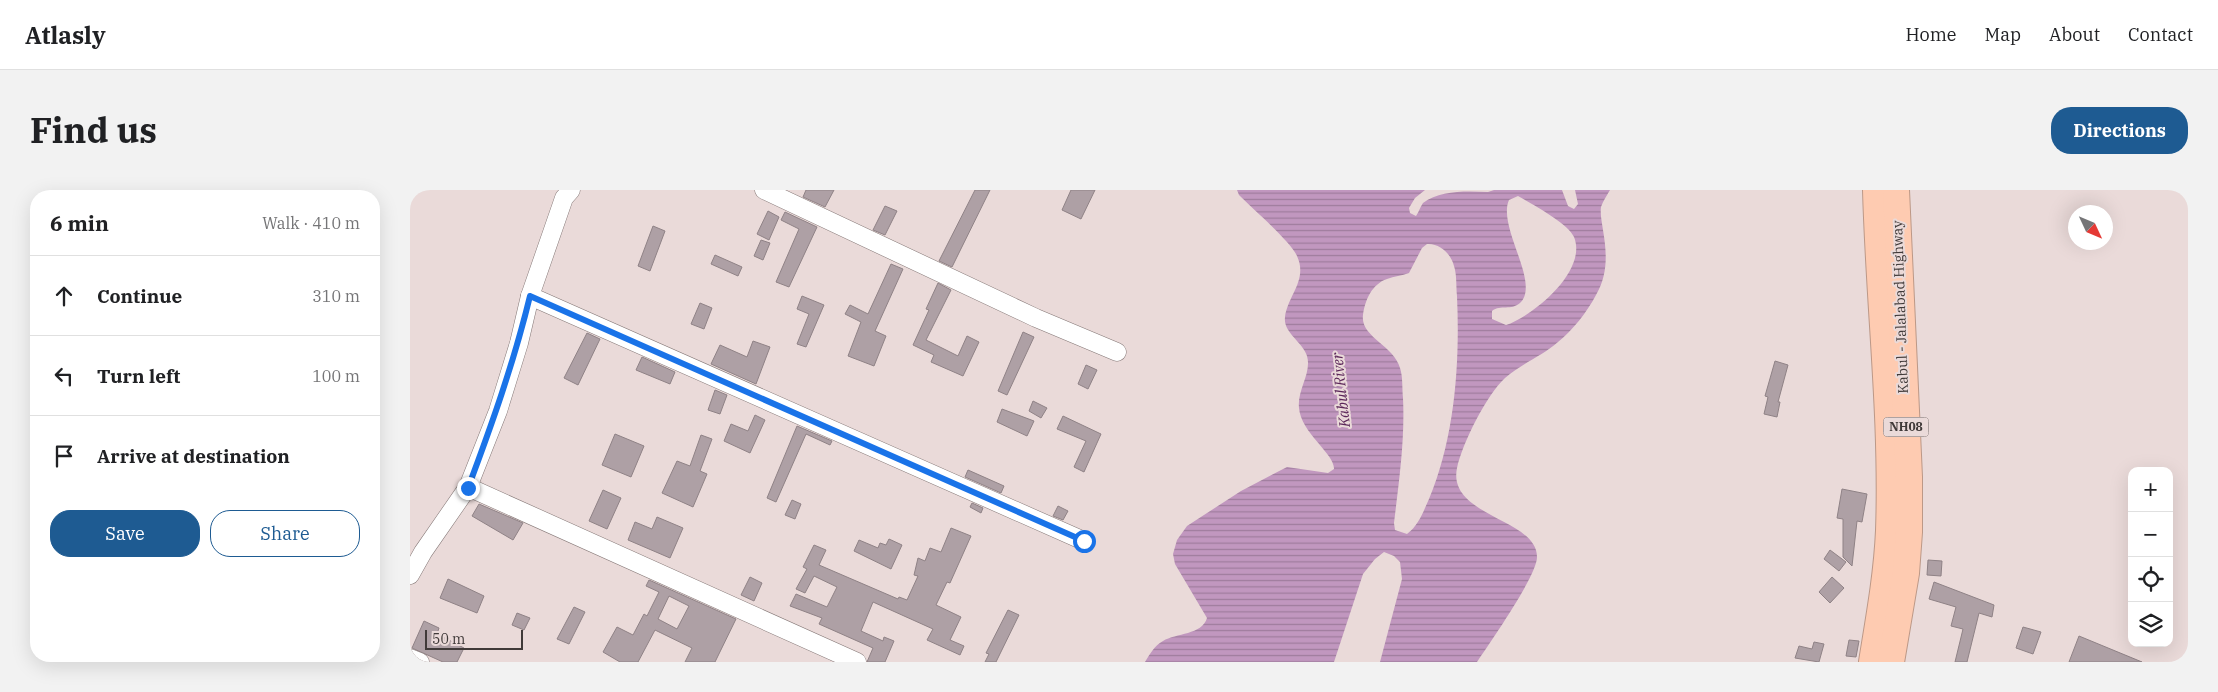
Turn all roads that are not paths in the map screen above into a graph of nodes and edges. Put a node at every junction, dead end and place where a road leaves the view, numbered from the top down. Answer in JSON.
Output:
{"nodes":[{"id":1,"x":570,"y":190,"type":"edge"},
{"id":2,"x":764,"y":190,"type":"edge"},
{"id":3,"x":1876,"y":190,"type":"edge"},
{"id":4,"x":1896,"y":190,"type":"edge"},
{"id":5,"x":530,"y":296,"type":"junction"},
{"id":6,"x":1117,"y":352,"type":"dead end"},
{"id":7,"x":468,"y":488,"type":"junction"},
{"id":8,"x":1899,"y":532,"type":"junction"},
{"id":9,"x":1084,"y":541,"type":"dead end"},
{"id":10,"x":410,"y":575,"type":"edge"},
{"id":11,"x":410,"y":658,"type":"edge"},
{"id":12,"x":420,"y":662,"type":"edge"},
{"id":13,"x":857,"y":662,"type":"edge"},
{"id":14,"x":1872,"y":662,"type":"edge"},
{"id":15,"x":1891,"y":662,"type":"edge"}],
"edges":[{"from":1,"to":5,"type":"street"},
{"from":2,"to":6,"type":"street"},
{"from":3,"to":8,"type":"highway","name":"Kabul - Jalalabad Highway","number":"NH08"},
{"from":4,"to":8,"type":"highway","name":"Kabul - Jalalabad Highway","number":"NH08"},
{"from":5,"to":7,"type":"street"},
{"from":5,"to":9,"type":"street"},
{"from":7,"to":10,"type":"street"},
{"from":7,"to":13,"type":"street"},
{"from":8,"to":14,"type":"highway","name":"Kabul - Jalalabad Highway","number":"NH08"},
{"from":8,"to":15,"type":"highway","name":"Kabul - Jalalabad Highway","number":"NH08"},
{"from":11,"to":12,"type":"street"}]}
